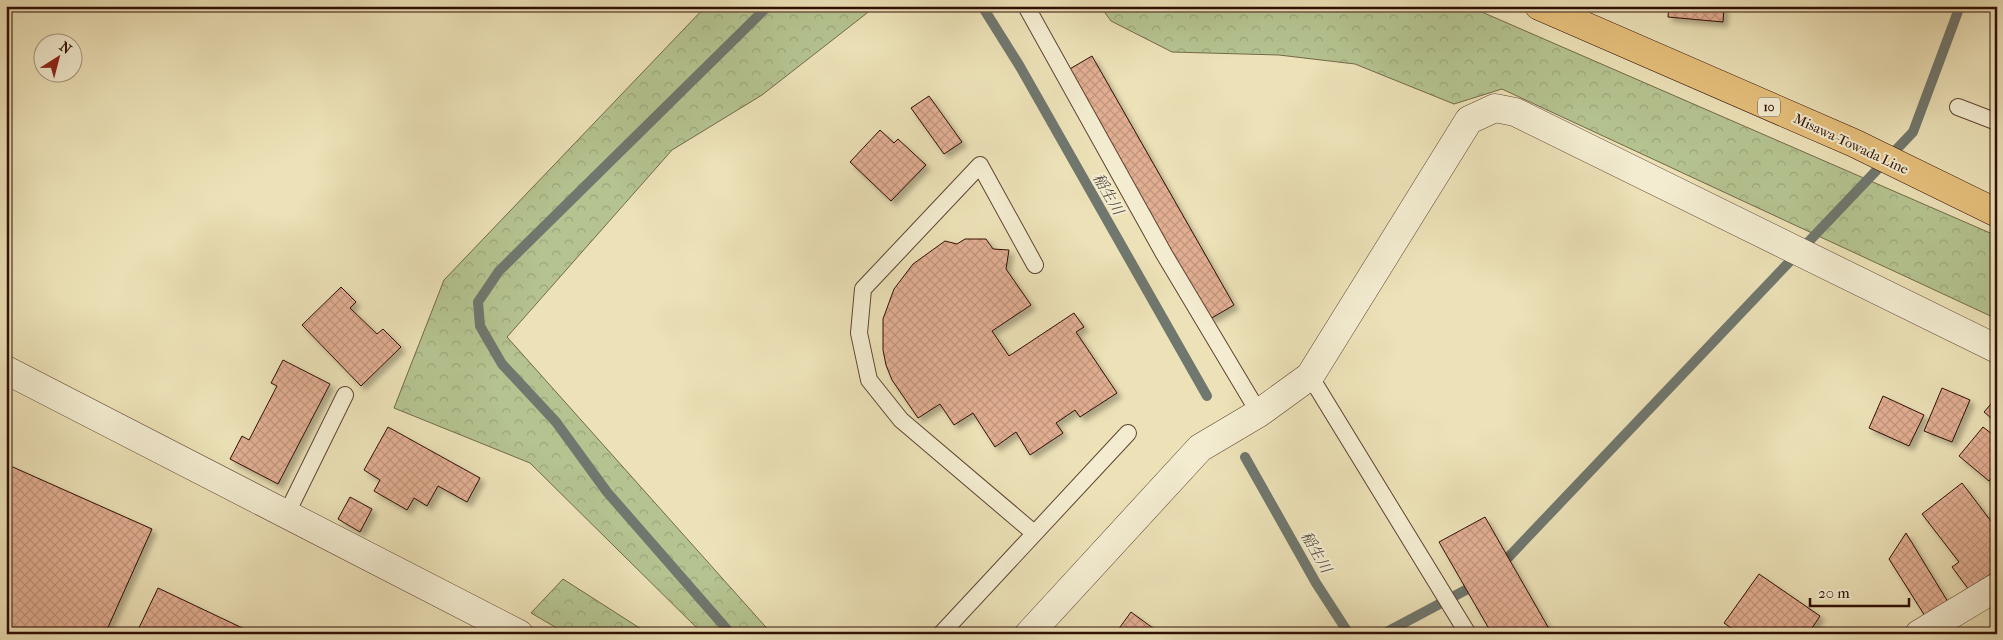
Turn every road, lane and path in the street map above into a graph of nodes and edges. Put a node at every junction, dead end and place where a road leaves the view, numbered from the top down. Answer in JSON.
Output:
{"nodes":[{"id":1,"x":1026,"y":6,"type":"edge"},
{"id":2,"x":1539,"y":6,"type":"edge"},
{"id":3,"x":1958,"y":107,"type":"dead end"},
{"id":4,"x":1997,"y":122,"type":"edge"},
{"id":5,"x":1997,"y":212,"type":"edge"},
{"id":6,"x":1035,"y":265,"type":"dead end"},
{"id":7,"x":1997,"y":349,"type":"edge"},
{"id":8,"x":6,"y":370,"type":"edge"},
{"id":9,"x":1310,"y":376,"type":"junction"},
{"id":10,"x":345,"y":395,"type":"dead end"},
{"id":11,"x":1259,"y":413,"type":"junction"},
{"id":12,"x":1128,"y":433,"type":"dead end"},
{"id":13,"x":287,"y":513,"type":"junction"},
{"id":14,"x":1034,"y":533,"type":"junction"},
{"id":15,"x":1997,"y":587,"type":"edge"},
{"id":16,"x":519,"y":634,"type":"edge"},
{"id":17,"x":941,"y":634,"type":"edge"},
{"id":18,"x":1029,"y":634,"type":"edge"},
{"id":19,"x":1468,"y":634,"type":"edge"},
{"id":20,"x":1919,"y":634,"type":"edge"}],
"edges":[{"from":1,"to":11,"type":"lane"},
{"from":2,"to":5,"type":"main road","name":"Misawa-Towada Line","number":"10"},
{"from":3,"to":4,"type":"lane"},
{"from":6,"to":14,"type":"lane"},
{"from":7,"to":9,"type":"street"},
{"from":8,"to":13,"type":"street"},
{"from":9,"to":11,"type":"street"},
{"from":9,"to":19,"type":"lane"},
{"from":10,"to":13,"type":"lane"},
{"from":11,"to":18,"type":"street"},
{"from":12,"to":14,"type":"lane"},
{"from":13,"to":16,"type":"street"},
{"from":14,"to":17,"type":"lane"},
{"from":15,"to":20,"type":"street"}]}
